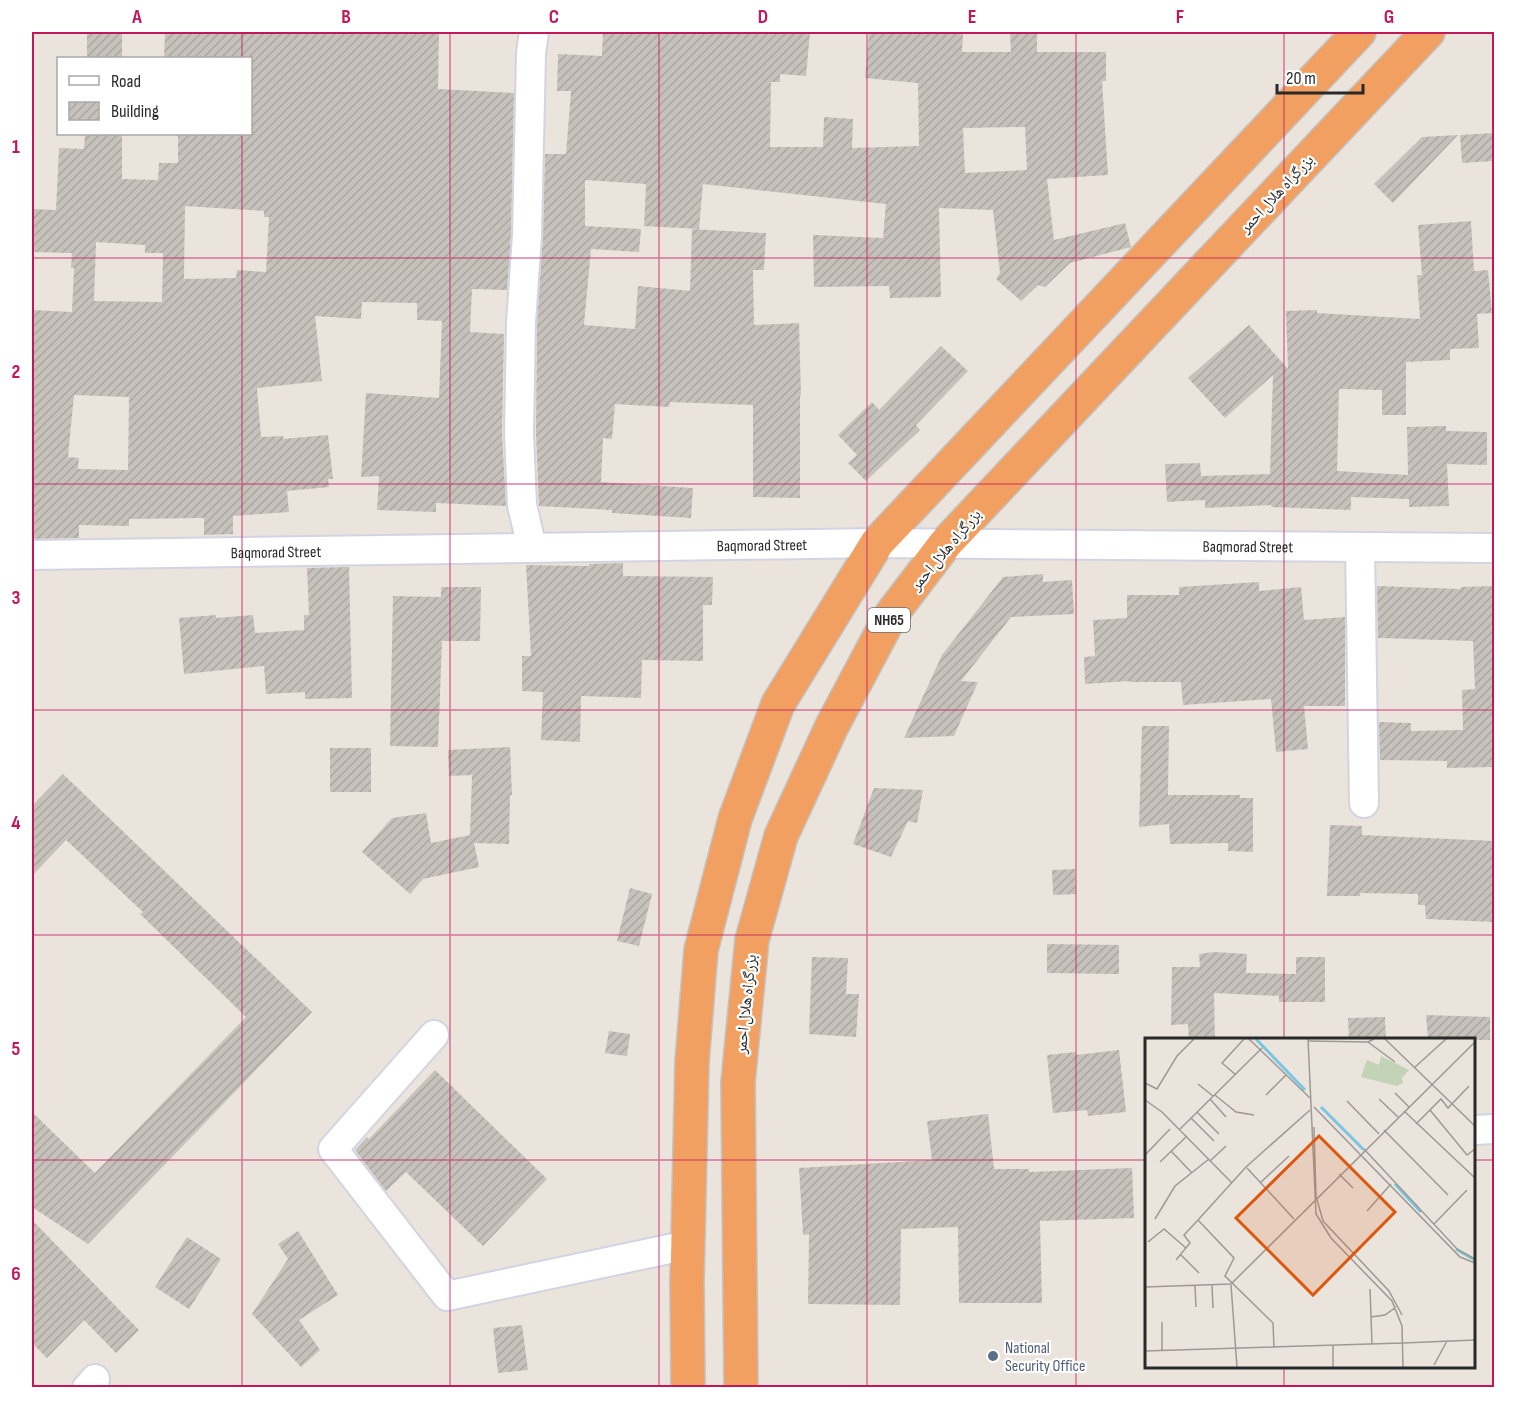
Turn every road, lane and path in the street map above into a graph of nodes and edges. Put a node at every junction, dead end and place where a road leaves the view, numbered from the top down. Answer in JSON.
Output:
{"nodes":[{"id":1,"x":534,"y":32,"type":"edge"},
{"id":2,"x":1359,"y":32,"type":"edge"},
{"id":3,"x":1428,"y":32,"type":"edge"},
{"id":4,"x":877,"y":543,"type":"junction"},
{"id":5,"x":945,"y":544,"type":"junction"},
{"id":6,"x":1360,"y":547,"type":"junction"},
{"id":7,"x":532,"y":548,"type":"junction"},
{"id":8,"x":1494,"y":548,"type":"edge"},
{"id":9,"x":32,"y":555,"type":"edge"},
{"id":10,"x":1364,"y":803,"type":"dead end"},
{"id":11,"x":434,"y":1035,"type":"dead end"},
{"id":12,"x":1494,"y":1129,"type":"edge"},
{"id":13,"x":1475,"y":1130,"type":"edge"},
{"id":14,"x":688,"y":1245,"type":"junction"},
{"id":15,"x":740,"y":1276,"type":"junction"},
{"id":16,"x":687,"y":1281,"type":"junction"},
{"id":17,"x":688,"y":1388,"type":"edge"},
{"id":18,"x":741,"y":1388,"type":"edge"}],
"edges":[{"from":1,"to":7,"type":"street"},
{"from":2,"to":4,"type":"highway"},
{"from":3,"to":5,"type":"highway","name":"بزرگراه هلال احمر","number":"NH65"},
{"from":4,"to":5,"type":"street","name":"Baqmorad Street"},
{"from":4,"to":7,"type":"street","name":"Baqmorad Street"},
{"from":4,"to":14,"type":"highway"},
{"from":5,"to":6,"type":"street","name":"Baqmorad Street"},
{"from":5,"to":15,"type":"highway","name":"بزرگراه هلال احمر","number":"NH65"},
{"from":6,"to":8,"type":"street","name":"Baqmorad Street"},
{"from":6,"to":10,"type":"street"},
{"from":7,"to":9,"type":"street","name":"Baqmorad Street"},
{"from":11,"to":14,"type":"street"},
{"from":12,"to":13,"type":"street"},
{"from":14,"to":16,"type":"highway"},
{"from":15,"to":16,"type":"highway"},
{"from":15,"to":18,"type":"highway","name":"بزرگراه هلال احمر","number":"NH65"},
{"from":16,"to":17,"type":"highway"}]}
